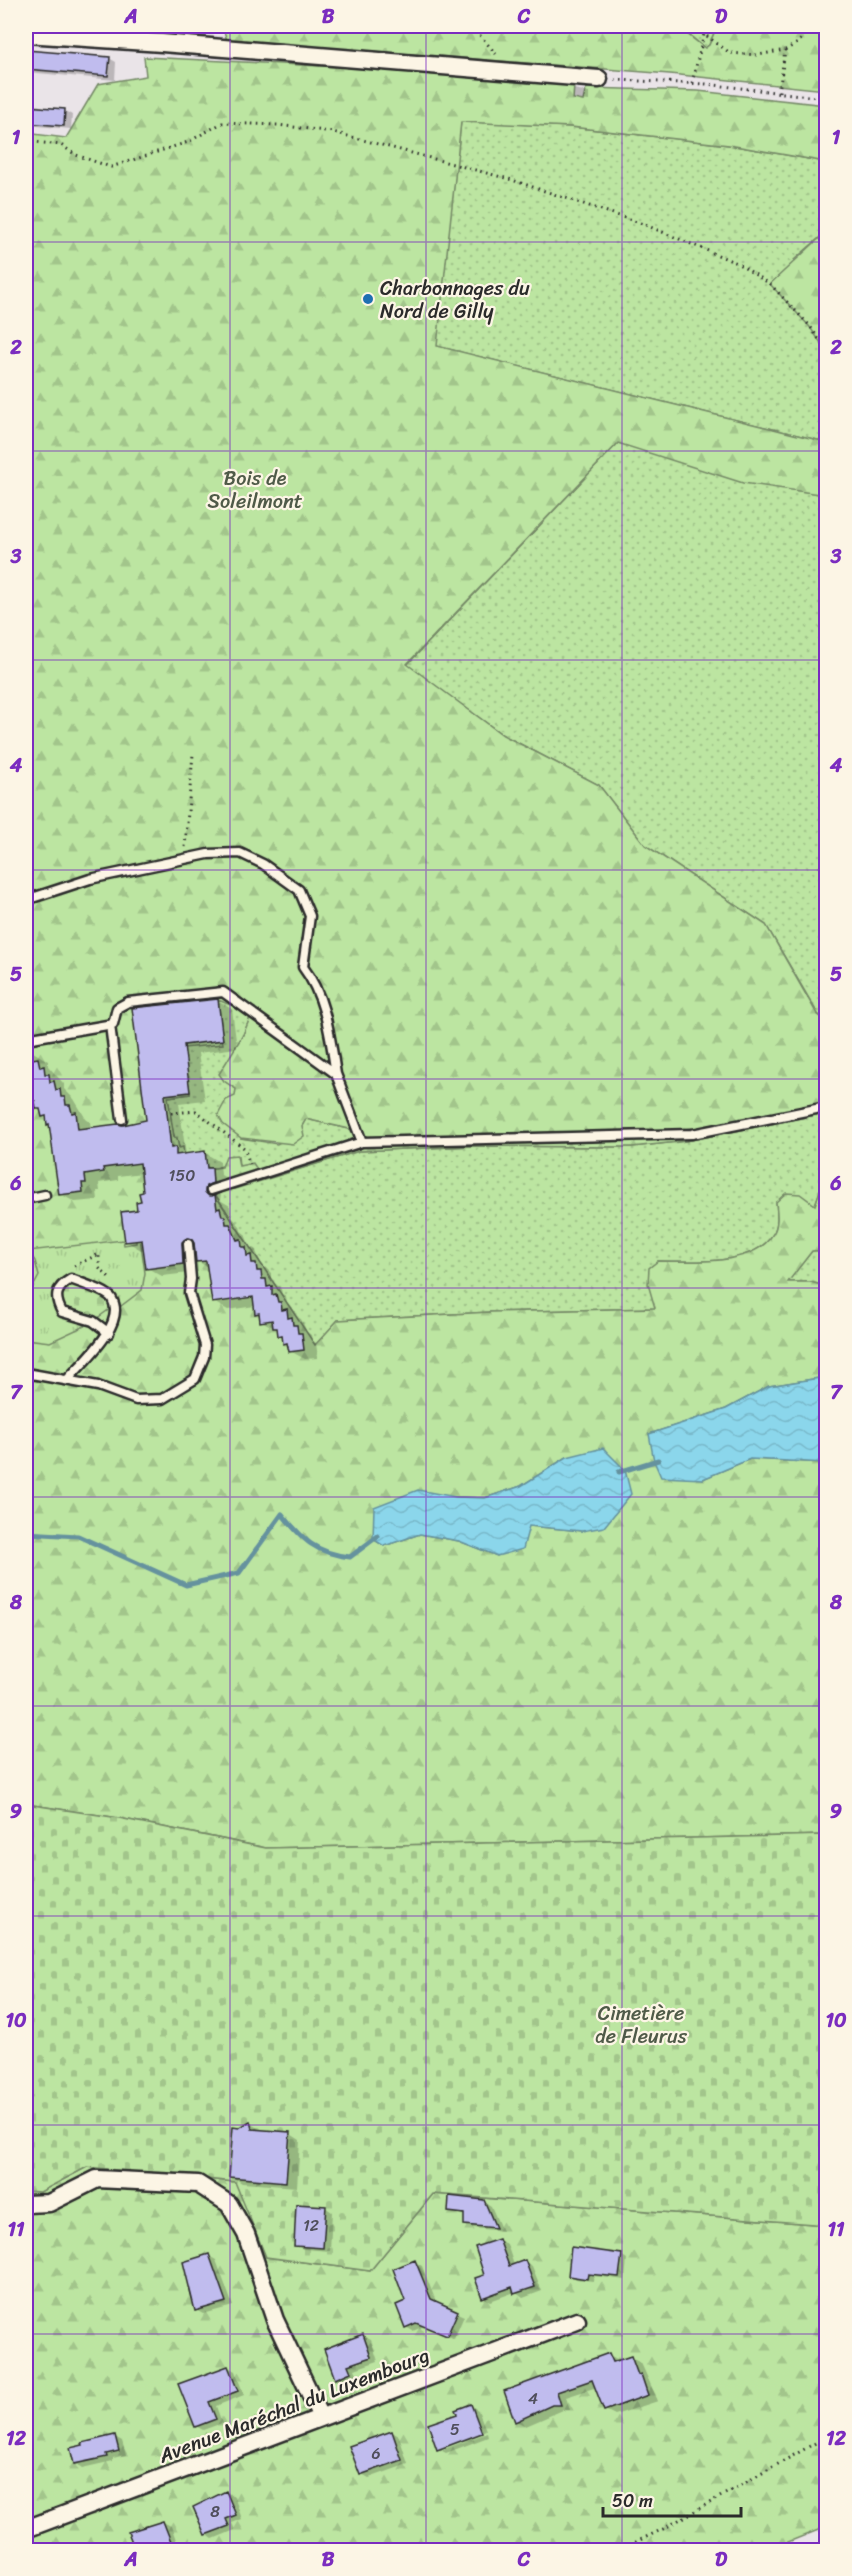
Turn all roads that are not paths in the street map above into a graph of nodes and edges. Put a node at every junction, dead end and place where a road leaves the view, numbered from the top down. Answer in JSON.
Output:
{"nodes":[{"id":1,"x":26,"y":34,"type":"edge"},
{"id":2,"x":599,"y":79,"type":"road end"},
{"id":3,"x":26,"y":900,"type":"edge"},
{"id":4,"x":110,"y":1025,"type":"junction"},
{"id":5,"x":26,"y":1039,"type":"edge"},
{"id":6,"x":336,"y":1074,"type":"junction"},
{"id":7,"x":826,"y":1107,"type":"edge"},
{"id":8,"x":122,"y":1119,"type":"dead end"},
{"id":9,"x":362,"y":1142,"type":"junction"},
{"id":10,"x":211,"y":1190,"type":"dead end"},
{"id":11,"x":45,"y":1195,"type":"dead end"},
{"id":12,"x":26,"y":1199,"type":"edge"},
{"id":13,"x":188,"y":1244,"type":"dead end"},
{"id":14,"x":108,"y":1333,"type":"junction"},
{"id":15,"x":26,"y":1373,"type":"edge"},
{"id":16,"x":67,"y":1380,"type":"junction"},
{"id":17,"x":26,"y":2205,"type":"edge"},
{"id":18,"x":577,"y":2320,"type":"dead end"},
{"id":19,"x":321,"y":2417,"type":"junction"},
{"id":20,"x":26,"y":2516,"type":"edge"},
{"id":21,"x":54,"y":2518,"type":"junction"},
{"id":22,"x":26,"y":2529,"type":"edge"}],
"edges":[{"from":1,"to":2,"type":"street"},
{"from":3,"to":6,"type":"lane"},
{"from":4,"to":5,"type":"lane"},
{"from":4,"to":6,"type":"lane"},
{"from":4,"to":8,"type":"lane"},
{"from":6,"to":9,"type":"lane"},
{"from":7,"to":9,"type":"lane"},
{"from":9,"to":10,"type":"lane"},
{"from":11,"to":12,"type":"lane"},
{"from":13,"to":16,"type":"lane"},
{"from":14,"to":14,"type":"lane"},
{"from":14,"to":16,"type":"lane"},
{"from":15,"to":16,"type":"lane"},
{"from":17,"to":19,"type":"street"},
{"from":18,"to":19,"type":"street","name":"Avenue Maréchal du Luxembourg"},
{"from":19,"to":21,"type":"street","name":"Avenue Maréchal du Luxembourg"},
{"from":20,"to":21,"type":"street"},
{"from":21,"to":22,"type":"street","name":"Avenue Maréchal du Luxembourg"}]}
